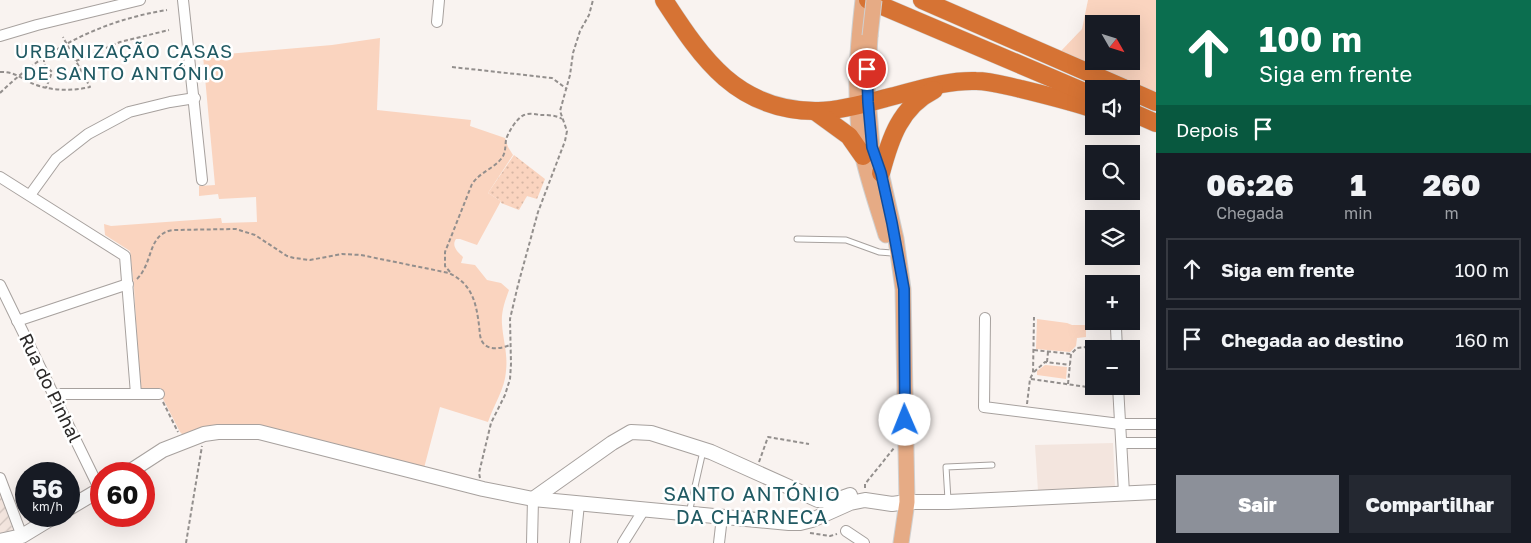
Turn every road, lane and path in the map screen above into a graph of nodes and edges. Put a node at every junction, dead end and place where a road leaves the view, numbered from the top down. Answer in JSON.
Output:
{"nodes":[{"id":1,"x":140,"y":0,"type":"edge"},
{"id":2,"x":183,"y":0,"type":"edge"},
{"id":3,"x":439,"y":0,"type":"edge"},
{"id":4,"x":594,"y":0,"type":"edge"},
{"id":5,"x":664,"y":0,"type":"edge"},
{"id":6,"x":863,"y":0,"type":"edge"},
{"id":7,"x":868,"y":0,"type":"edge"},
{"id":8,"x":874,"y":0,"type":"edge"},
{"id":9,"x":922,"y":0,"type":"edge"},
{"id":10,"x":167,"y":10,"type":"dead end"},
{"id":11,"x":437,"y":22,"type":"dead end"},
{"id":12,"x":169,"y":30,"type":"dead end"},
{"id":13,"x":865,"y":33,"type":"junction"},
{"id":14,"x":0,"y":36,"type":"edge"},
{"id":15,"x":63,"y":37,"type":"dead end"},
{"id":16,"x":67,"y":44,"type":"junction"},
{"id":17,"x":44,"y":58,"type":"junction"},
{"id":18,"x":76,"y":61,"type":"junction"},
{"id":19,"x":452,"y":68,"type":"dead end"},
{"id":20,"x":0,"y":72,"type":"edge"},
{"id":21,"x":20,"y":76,"type":"junction"},
{"id":22,"x":1105,"y":80,"type":"edge"},
{"id":23,"x":946,"y":83,"type":"junction"},
{"id":24,"x":46,"y":88,"type":"junction"},
{"id":25,"x":566,"y":89,"type":"junction"},
{"id":26,"x":1085,"y":92,"type":"edge"},
{"id":27,"x":0,"y":93,"type":"edge"},
{"id":28,"x":1140,"y":95,"type":"edge"},
{"id":29,"x":194,"y":98,"type":"junction"},
{"id":30,"x":1156,"y":102,"type":"edge"},
{"id":31,"x":862,"y":104,"type":"junction"},
{"id":32,"x":1085,"y":107,"type":"edge"},
{"id":33,"x":816,"y":112,"type":"junction"},
{"id":34,"x":1140,"y":116,"type":"edge"},
{"id":35,"x":562,"y":120,"type":"junction"},
{"id":36,"x":1156,"y":123,"type":"edge"},
{"id":37,"x":1140,"y":126,"type":"edge"},
{"id":38,"x":1156,"y":132,"type":"edge"},
{"id":39,"x":861,"y":138,"type":"junction"},
{"id":40,"x":863,"y":156,"type":"junction"},
{"id":41,"x":881,"y":173,"type":"junction"},
{"id":42,"x":0,"y":177,"type":"edge"},
{"id":43,"x":202,"y":180,"type":"dead end"},
{"id":44,"x":30,"y":195,"type":"junction"},
{"id":45,"x":888,"y":207,"type":"junction"},
{"id":46,"x":797,"y":239,"type":"dead end"},
{"id":47,"x":892,"y":253,"type":"junction"},
{"id":48,"x":457,"y":277,"type":"junction"},
{"id":49,"x":128,"y":284,"type":"junction"},
{"id":50,"x":0,"y":286,"type":"edge"},
{"id":51,"x":904,"y":289,"type":"junction"},
{"id":52,"x":3,"y":300,"type":"edge"},
{"id":53,"x":1034,"y":317,"type":"dead end"},
{"id":54,"x":985,"y":318,"type":"dead end"},
{"id":55,"x":17,"y":321,"type":"junction"},
{"id":56,"x":510,"y":346,"type":"junction"},
{"id":57,"x":1085,"y":348,"type":"edge"},
{"id":58,"x":1034,"y":350,"type":"junction"},
{"id":59,"x":1048,"y":352,"type":"junction"},
{"id":60,"x":1072,"y":354,"type":"junction"},
{"id":61,"x":1047,"y":362,"type":"junction"},
{"id":62,"x":1070,"y":365,"type":"junction"},
{"id":63,"x":1033,"y":373,"type":"junction"},
{"id":64,"x":1030,"y":379,"type":"junction"},
{"id":65,"x":1068,"y":384,"type":"junction"},
{"id":66,"x":1085,"y":386,"type":"edge"},
{"id":67,"x":54,"y":394,"type":"junction"},
{"id":68,"x":136,"y":394,"type":"junction"},
{"id":69,"x":159,"y":394,"type":"joint"},
{"id":70,"x":1118,"y":395,"type":"edge"},
{"id":71,"x":1026,"y":412,"type":"junction"},
{"id":72,"x":1120,"y":424,"type":"junction"},
{"id":73,"x":1156,"y":424,"type":"edge"},
{"id":74,"x":204,"y":434,"type":"junction"},
{"id":75,"x":180,"y":435,"type":"dead end"},
{"id":76,"x":1122,"y":443,"type":"junction"},
{"id":77,"x":1156,"y":443,"type":"edge"},
{"id":78,"x":809,"y":444,"type":"dead end"},
{"id":79,"x":896,"y":447,"type":"dead end"},
{"id":80,"x":703,"y":449,"type":"junction"},
{"id":81,"x":144,"y":462,"type":"edge"},
{"id":82,"x":992,"y":465,"type":"dead end"},
{"id":83,"x":90,"y":467,"type":"edge"},
{"id":84,"x":755,"y":472,"type":"junction"},
{"id":85,"x":0,"y":478,"type":"edge"},
{"id":86,"x":484,"y":490,"type":"junction"},
{"id":87,"x":1156,"y":492,"type":"edge"},
{"id":88,"x":866,"y":493,"type":"junction"},
{"id":89,"x":1124,"y":493,"type":"junction"},
{"id":90,"x":533,"y":499,"type":"junction"},
{"id":91,"x":818,"y":500,"type":"junction"},
{"id":92,"x":907,"y":502,"type":"junction"},
{"id":93,"x":948,"y":502,"type":"junction"},
{"id":94,"x":579,"y":504,"type":"junction"},
{"id":95,"x":643,"y":511,"type":"junction"},
{"id":96,"x":689,"y":514,"type":"junction"},
{"id":97,"x":722,"y":517,"type":"junction"},
{"id":98,"x":817,"y":518,"type":"junction"},
{"id":99,"x":37,"y":527,"type":"edge"},
{"id":100,"x":846,"y":531,"type":"dead end"},
{"id":101,"x":22,"y":536,"type":"junction"},
{"id":102,"x":0,"y":541,"type":"edge"},
{"id":103,"x":9,"y":543,"type":"edge"},
{"id":104,"x":186,"y":543,"type":"edge"},
{"id":105,"x":532,"y":543,"type":"edge"},
{"id":106,"x":575,"y":543,"type":"edge"},
{"id":107,"x":623,"y":543,"type":"edge"},
{"id":108,"x":719,"y":543,"type":"edge"},
{"id":109,"x":864,"y":543,"type":"edge"},
{"id":110,"x":901,"y":543,"type":"edge"}],
"edges":[{"from":1,"to":14,"type":"street"},
{"from":2,"to":29,"type":"street"},
{"from":3,"to":11,"type":"street"},
{"from":4,"to":25,"type":"path"},
{"from":5,"to":33,"type":"highway"},
{"from":6,"to":13,"type":"main road"},
{"from":7,"to":26,"type":"highway"},
{"from":8,"to":13,"type":"main road","bridge":true},
{"from":9,"to":22,"type":"highway"},
{"from":10,"to":16,"type":"path"},
{"from":12,"to":18,"type":"path"},
{"from":13,"to":31,"type":"main road"},
{"from":15,"to":16,"type":"path"},
{"from":16,"to":17,"type":"path"},
{"from":16,"to":18,"type":"path"},
{"from":17,"to":21,"type":"path"},
{"from":17,"to":24,"type":"path"},
{"from":18,"to":24,"type":"path"},
{"from":19,"to":25,"type":"path"},
{"from":20,"to":21,"type":"path"},
{"from":21,"to":24,"type":"path"},
{"from":21,"to":27,"type":"path"},
{"from":23,"to":31,"type":"highway"},
{"from":23,"to":32,"type":"highway"},
{"from":23,"to":41,"type":"highway"},
{"from":25,"to":35,"type":"path"},
{"from":28,"to":30,"type":"highway"},
{"from":29,"to":43,"type":"street"},
{"from":29,"to":44,"type":"street"},
{"from":31,"to":33,"type":"highway"},
{"from":31,"to":39,"type":"main road"},
{"from":31,"to":41,"type":"main road"},
{"from":33,"to":40,"type":"highway"},
{"from":34,"to":36,"type":"highway"},
{"from":35,"to":48,"type":"path"},
{"from":35,"to":56,"type":"path"},
{"from":37,"to":38,"type":"highway"},
{"from":39,"to":40,"type":"main road"},
{"from":39,"to":45,"type":"street"},
{"from":40,"to":47,"type":"main road"},
{"from":41,"to":45,"type":"main road"},
{"from":42,"to":44,"type":"street"},
{"from":44,"to":49,"type":"street"},
{"from":45,"to":51,"type":"main road"},
{"from":46,"to":47,"type":"lane"},
{"from":47,"to":51,"type":"main road"},
{"from":48,"to":49,"type":"path"},
{"from":48,"to":56,"type":"path"},
{"from":49,"to":55,"type":"street"},
{"from":49,"to":68,"type":"street"},
{"from":50,"to":52,"type":"street","name":"Rua do Pinhal"},
{"from":51,"to":92,"type":"main road"},
{"from":52,"to":55,"type":"street","name":"Rua do Pinhal"},
{"from":53,"to":58,"type":"path"},
{"from":54,"to":71,"type":"street"},
{"from":55,"to":67,"type":"street","name":"Rua do Pinhal"},
{"from":56,"to":86,"type":"path"},
{"from":57,"to":60,"type":"path"},
{"from":58,"to":59,"type":"path"},
{"from":58,"to":63,"type":"path"},
{"from":59,"to":60,"type":"path"},
{"from":59,"to":61,"type":"path"},
{"from":60,"to":62,"type":"path"},
{"from":61,"to":62,"type":"path"},
{"from":61,"to":63,"type":"path"},
{"from":62,"to":65,"type":"path"},
{"from":63,"to":64,"type":"path"},
{"from":64,"to":65,"type":"path"},
{"from":64,"to":71,"type":"path"},
{"from":65,"to":66,"type":"path"},
{"from":67,"to":68,"type":"street"},
{"from":67,"to":83,"type":"street","name":"Rua do Pinhal"},
{"from":68,"to":69,"type":"street"},
{"from":69,"to":75,"type":"path"},
{"from":70,"to":72,"type":"street"},
{"from":71,"to":72,"type":"street"},
{"from":72,"to":73,"type":"street"},
{"from":72,"to":76,"type":"street"},
{"from":74,"to":81,"type":"street"},
{"from":74,"to":86,"type":"street"},
{"from":74,"to":104,"type":"path"},
{"from":76,"to":77,"type":"street"},
{"from":76,"to":89,"type":"street"},
{"from":78,"to":84,"type":"path"},
{"from":79,"to":88,"type":"path"},
{"from":80,"to":84,"type":"street"},
{"from":80,"to":90,"type":"street"},
{"from":80,"to":96,"type":"lane"},
{"from":82,"to":93,"type":"lane"},
{"from":84,"to":91,"type":"street"},
{"from":85,"to":101,"type":"street"},
{"from":86,"to":90,"type":"street"},
{"from":87,"to":89,"type":"street"},
{"from":88,"to":91,"type":"street"},
{"from":88,"to":92,"type":"street"},
{"from":89,"to":93,"type":"street"},
{"from":90,"to":94,"type":"street"},
{"from":90,"to":105,"type":"street"},
{"from":91,"to":98,"type":"street"},
{"from":92,"to":93,"type":"street"},
{"from":92,"to":98,"type":"street"},
{"from":92,"to":110,"type":"main road"},
{"from":94,"to":95,"type":"street"},
{"from":94,"to":106,"type":"street"},
{"from":95,"to":96,"type":"street"},
{"from":95,"to":107,"type":"street"},
{"from":96,"to":97,"type":"street"},
{"from":97,"to":98,"type":"street"},
{"from":97,"to":108,"type":"street"},
{"from":99,"to":101,"type":"street"},
{"from":100,"to":109,"type":"street"},
{"from":101,"to":102,"type":"street"},
{"from":101,"to":103,"type":"street"}]}
